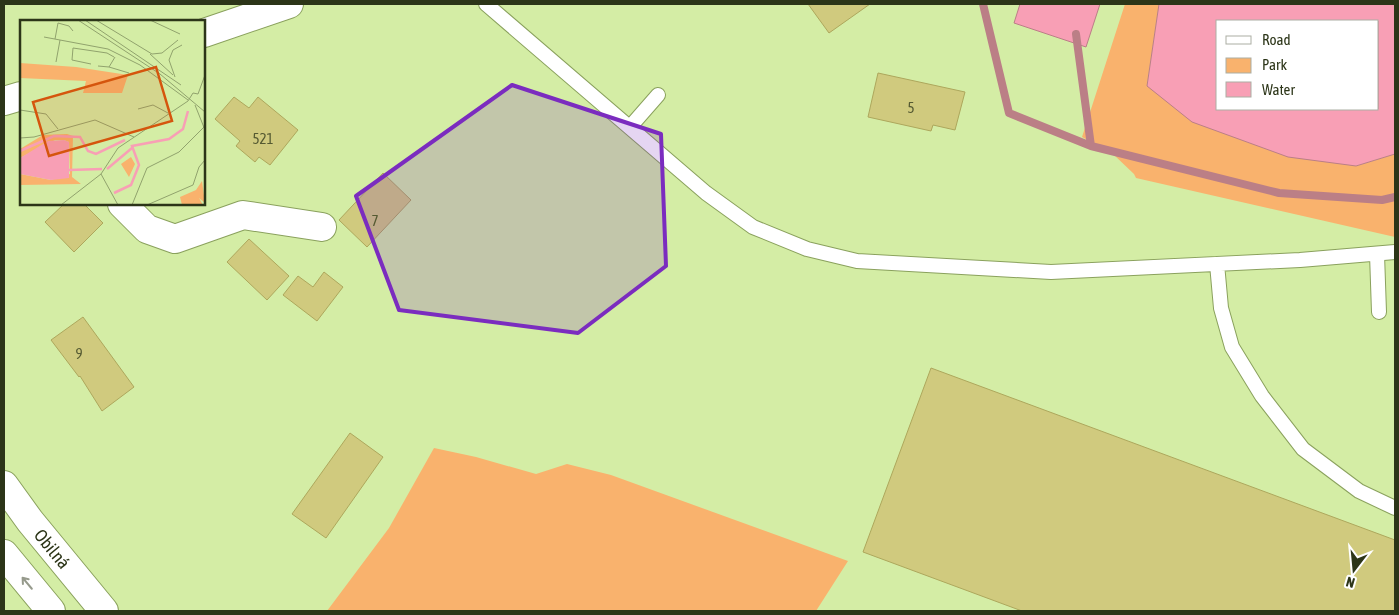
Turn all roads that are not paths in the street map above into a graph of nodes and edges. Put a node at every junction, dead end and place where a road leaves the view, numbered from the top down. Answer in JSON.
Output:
{"nodes":[{"id":1,"x":289,"y":4,"type":"edge"},
{"id":2,"x":486,"y":4,"type":"edge"},
{"id":3,"x":205,"y":33,"type":"edge"},
{"id":4,"x":658,"y":95,"type":"dead end"},
{"id":5,"x":630,"y":127,"type":"junction"},
{"id":6,"x":123,"y":205,"type":"edge"},
{"id":7,"x":322,"y":227,"type":"dead end"},
{"id":8,"x":1395,"y":252,"type":"edge"},
{"id":9,"x":1377,"y":254,"type":"junction"},
{"id":10,"x":1217,"y":264,"type":"junction"},
{"id":11,"x":1379,"y":312,"type":"dead end"},
{"id":12,"x":4,"y":485,"type":"edge"},
{"id":13,"x":1395,"y":508,"type":"edge"},
{"id":14,"x":4,"y":554,"type":"edge"},
{"id":15,"x":51,"y":611,"type":"edge"},
{"id":16,"x":104,"y":611,"type":"edge"}],
"edges":[{"from":1,"to":3,"type":"main road"},
{"from":2,"to":5,"type":"lane"},
{"from":4,"to":5,"type":"lane"},
{"from":5,"to":10,"type":"lane"},
{"from":6,"to":7,"type":"main road"},
{"from":8,"to":9,"type":"lane"},
{"from":9,"to":10,"type":"lane"},
{"from":9,"to":11,"type":"lane"},
{"from":10,"to":13,"type":"lane"},
{"from":12,"to":16,"type":"main road","name":"Obilná"},
{"from":15,"to":14,"type":"main road","one_way":true}]}
